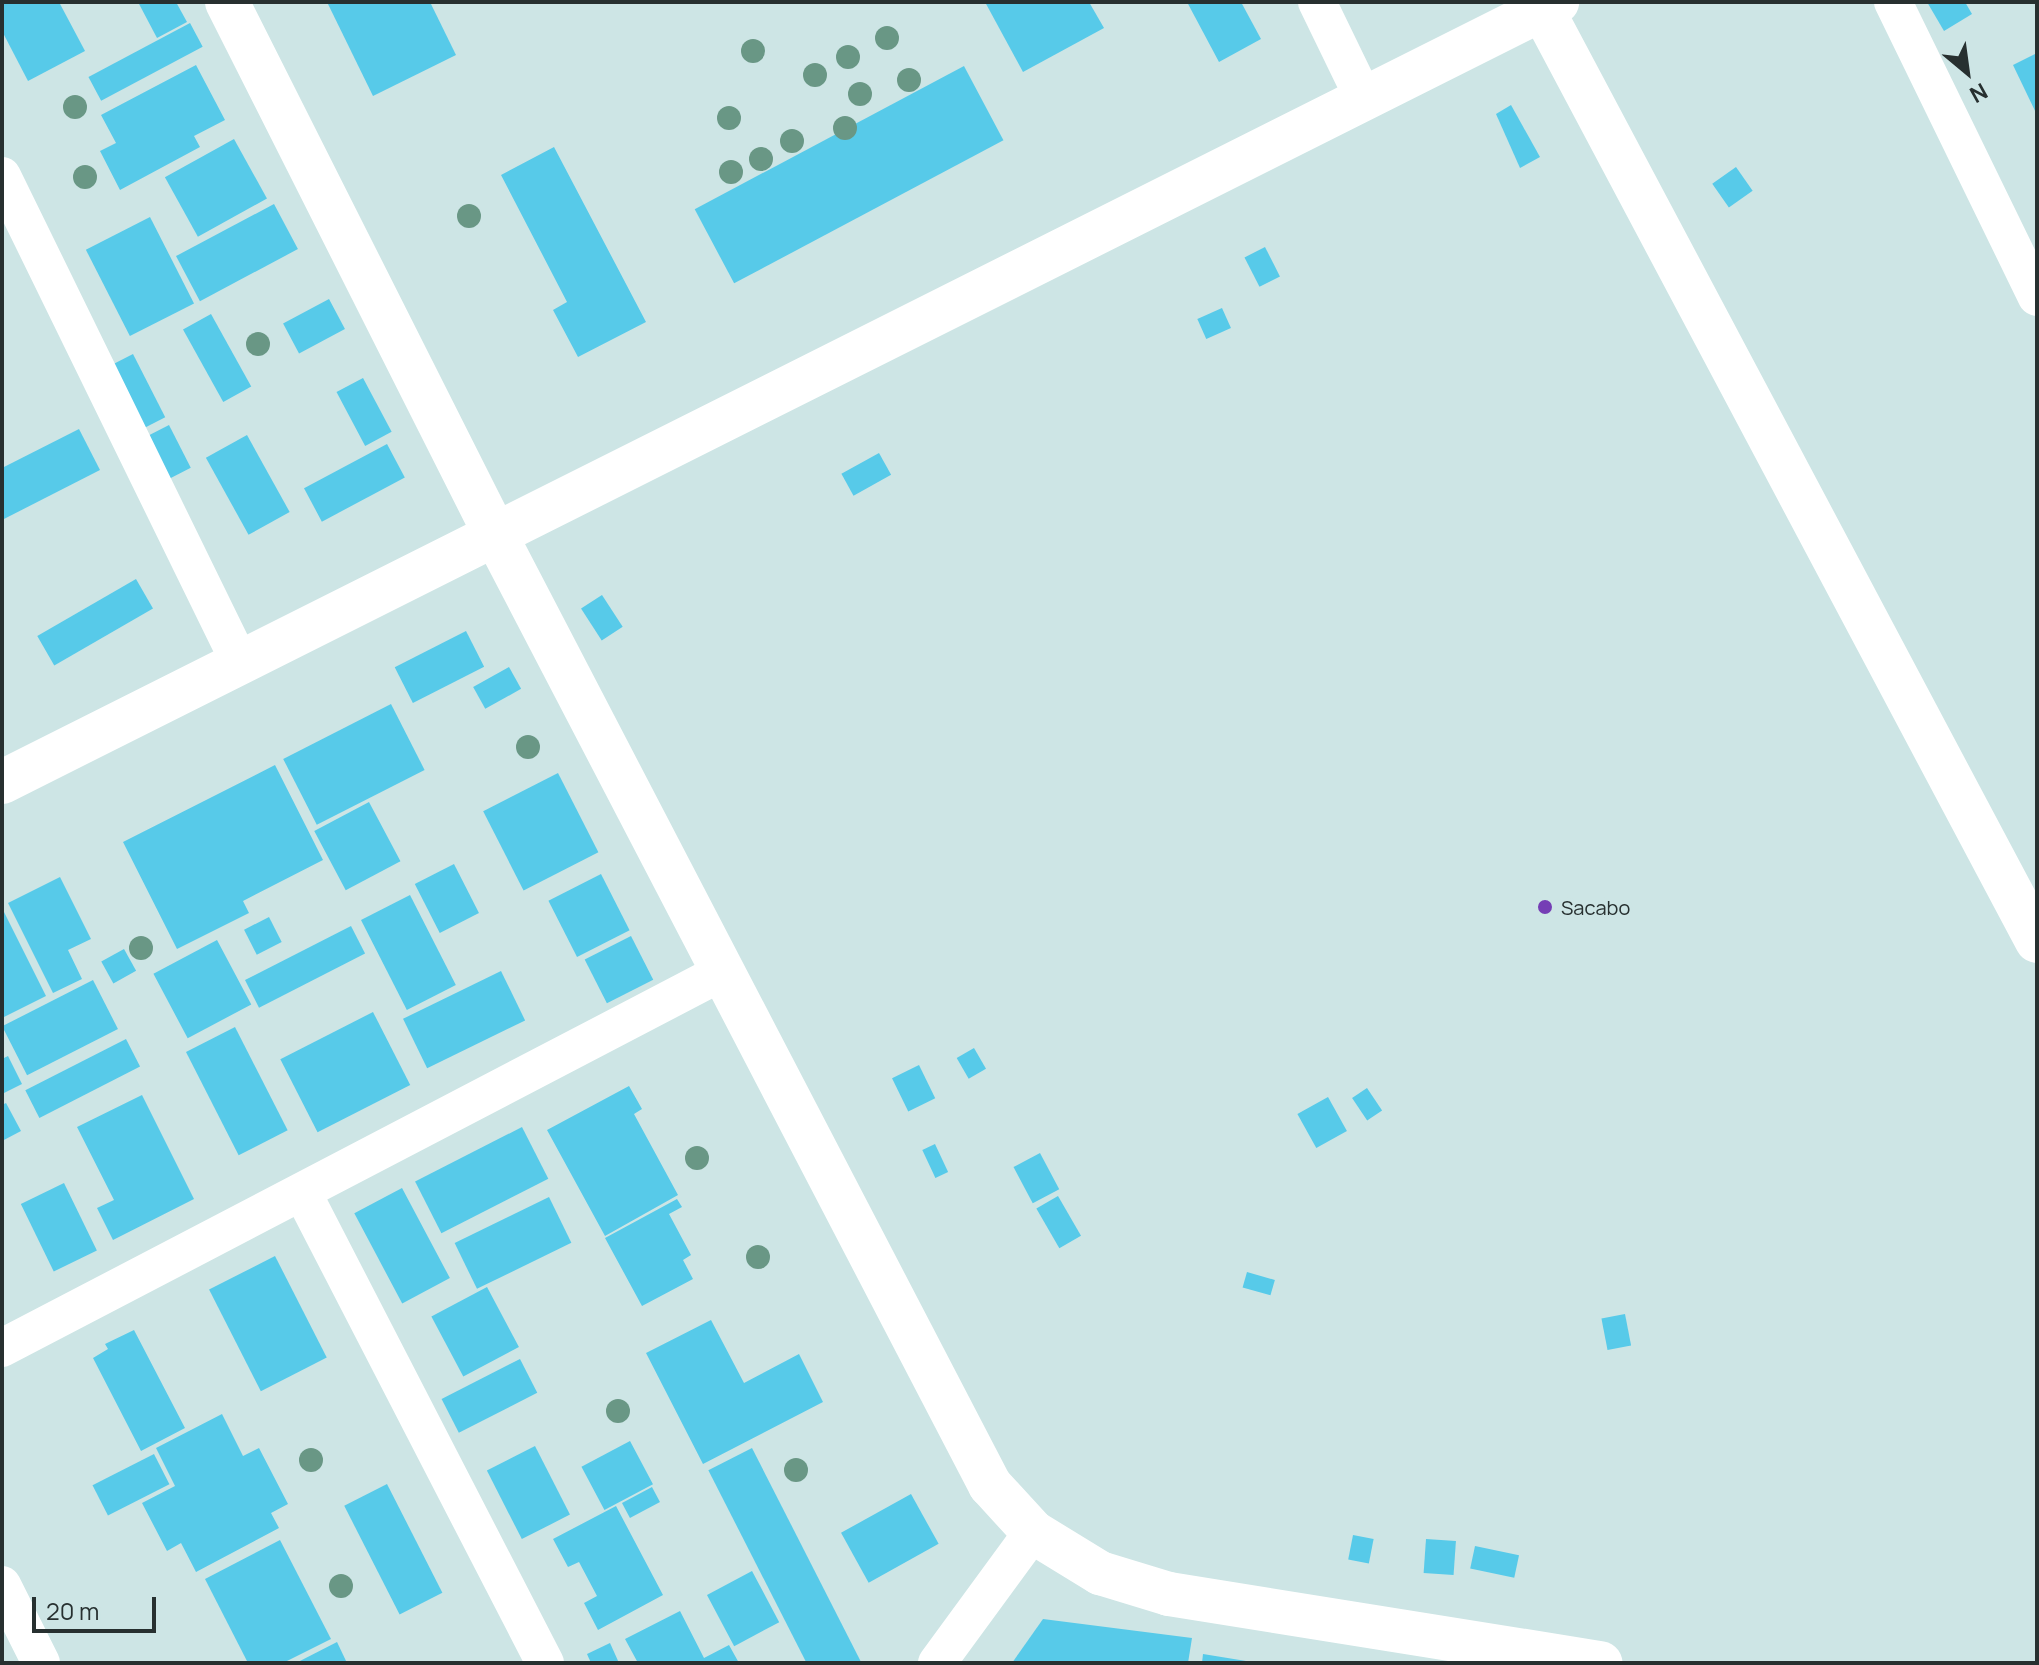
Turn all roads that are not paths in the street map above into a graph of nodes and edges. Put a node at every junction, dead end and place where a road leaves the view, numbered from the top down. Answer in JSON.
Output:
{"nodes":[{"id":1,"x":227,"y":2,"type":"edge"},
{"id":2,"x":1317,"y":2,"type":"edge"},
{"id":3,"x":1893,"y":2,"type":"edge"},
{"id":4,"x":1550,"y":6,"type":"edge"},
{"id":5,"x":1365,"y":101,"type":"junction"},
{"id":6,"x":6,"y":192,"type":"edge"},
{"id":7,"x":2037,"y":297,"type":"edge"},
{"id":8,"x":496,"y":536,"type":"junction"},
{"id":9,"x":241,"y":665,"type":"junction"},
{"id":10,"x":2,"y":782,"type":"edge"},
{"id":11,"x":2037,"y":941,"type":"edge"},
{"id":12,"x":722,"y":972,"type":"junction"},
{"id":13,"x":302,"y":1192,"type":"junction"},
{"id":14,"x":2,"y":1348,"type":"edge"},
{"id":15,"x":1033,"y":1532,"type":"junction"},
{"id":16,"x":2,"y":1585,"type":"edge"},
{"id":17,"x":41,"y":1663,"type":"edge"},
{"id":18,"x":545,"y":1663,"type":"edge"},
{"id":19,"x":937,"y":1663,"type":"edge"},
{"id":20,"x":1601,"y":1663,"type":"edge"}],
"edges":[{"from":1,"to":8,"type":"street"},
{"from":2,"to":5,"type":"street"},
{"from":3,"to":7,"type":"street"},
{"from":4,"to":5,"type":"street"},
{"from":4,"to":11,"type":"street"},
{"from":5,"to":8,"type":"street"},
{"from":6,"to":9,"type":"street"},
{"from":8,"to":9,"type":"street"},
{"from":8,"to":12,"type":"street"},
{"from":9,"to":10,"type":"street"},
{"from":12,"to":13,"type":"street"},
{"from":12,"to":15,"type":"street"},
{"from":13,"to":14,"type":"street"},
{"from":13,"to":18,"type":"street"},
{"from":15,"to":19,"type":"street"},
{"from":15,"to":20,"type":"street"},
{"from":16,"to":17,"type":"street"}]}
